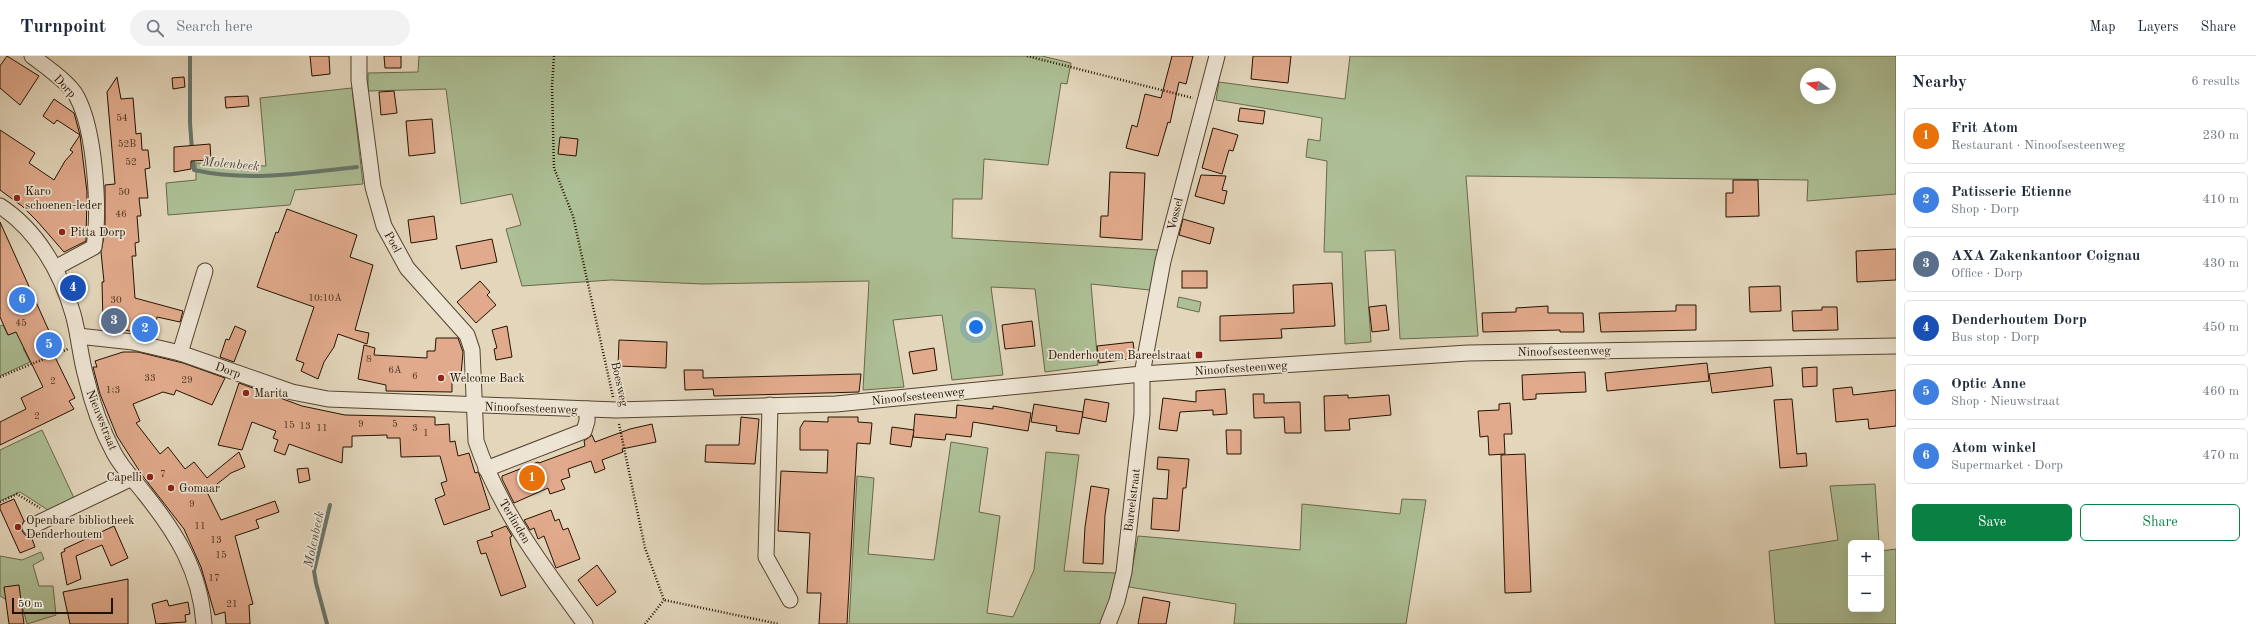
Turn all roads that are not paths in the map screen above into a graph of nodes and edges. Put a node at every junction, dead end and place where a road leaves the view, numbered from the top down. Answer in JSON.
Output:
{"nodes":[{"id":1,"x":32,"y":56,"type":"edge"},
{"id":2,"x":359,"y":56,"type":"edge"},
{"id":3,"x":1217,"y":56,"type":"edge"},
{"id":4,"x":0,"y":206,"type":"edge"},
{"id":5,"x":55,"y":268,"type":"junction"},
{"id":6,"x":205,"y":271,"type":"dead end"},
{"id":7,"x":79,"y":340,"type":"junction"},
{"id":8,"x":1896,"y":346,"type":"edge"},
{"id":9,"x":180,"y":353,"type":"junction"},
{"id":10,"x":1142,"y":374,"type":"junction"},
{"id":11,"x":475,"y":406,"type":"junction"},
{"id":12,"x":770,"y":406,"type":"junction"},
{"id":13,"x":587,"y":409,"type":"junction"},
{"id":14,"x":486,"y":469,"type":"junction"},
{"id":15,"x":132,"y":478,"type":"junction"},
{"id":16,"x":30,"y":527,"type":"dead end"},
{"id":17,"x":790,"y":600,"type":"dead end"},
{"id":18,"x":204,"y":624,"type":"edge"},
{"id":19,"x":585,"y":624,"type":"edge"},
{"id":20,"x":1108,"y":624,"type":"edge"}],
"edges":[{"from":1,"to":5,"type":"street","name":"Dorp"},
{"from":2,"to":11,"type":"street","name":"Poel"},
{"from":3,"to":10,"type":"street","name":"Vossel"},
{"from":4,"to":5,"type":"street"},
{"from":5,"to":7,"type":"street"},
{"from":6,"to":9,"type":"street"},
{"from":7,"to":9,"type":"street","name":"Dorp"},
{"from":7,"to":15,"type":"street","name":"Nieuwstraat"},
{"from":8,"to":10,"type":"street","name":"Ninoofsesteenweg"},
{"from":9,"to":11,"type":"street","name":"Dorp"},
{"from":10,"to":12,"type":"street","name":"Ninoofsesteenweg"},
{"from":10,"to":20,"type":"street","name":"Bareelstraat"},
{"from":11,"to":13,"type":"street","name":"Ninoofsesteenweg"},
{"from":11,"to":14,"type":"street","name":"Terlinden"},
{"from":12,"to":13,"type":"street","name":"Ninoofsesteenweg"},
{"from":12,"to":17,"type":"street"},
{"from":13,"to":14,"type":"street","name":"Ninoofsesteenweg"},
{"from":14,"to":19,"type":"street","name":"Terlinden"},
{"from":15,"to":16,"type":"street"},
{"from":15,"to":18,"type":"street","name":"Nieuwstraat"}]}
